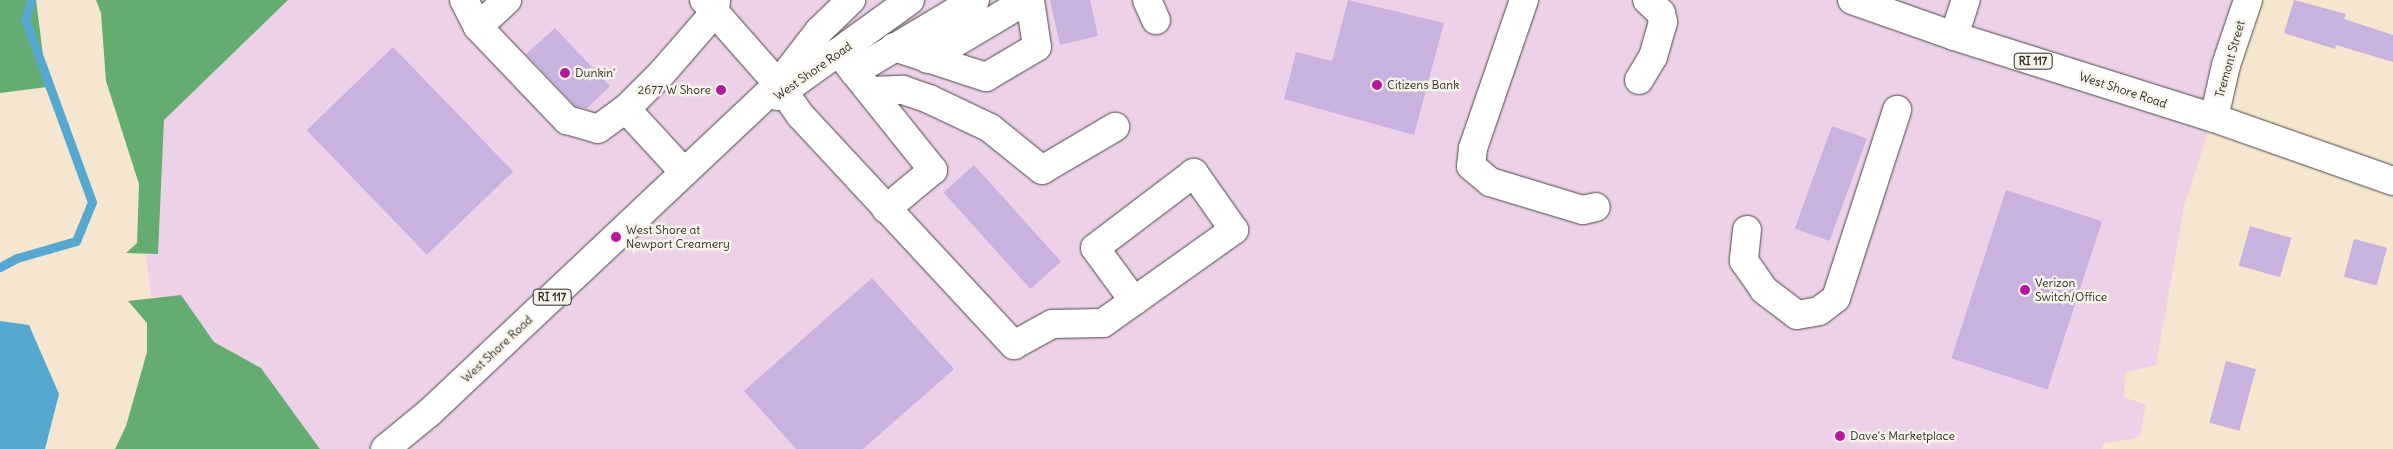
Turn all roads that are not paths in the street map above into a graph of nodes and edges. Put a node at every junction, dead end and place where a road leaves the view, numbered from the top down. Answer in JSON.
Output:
{"nodes":[{"id":1,"x":464,"y":0,"type":"edge"},
{"id":2,"x":507,"y":0,"type":"edge"},
{"id":3,"x":851,"y":0,"type":"edge"},
{"id":4,"x":910,"y":0,"type":"edge"},
{"id":5,"x":975,"y":0,"type":"edge"},
{"id":6,"x":1028,"y":0,"type":"edge"},
{"id":7,"x":1524,"y":0,"type":"edge"},
{"id":8,"x":1647,"y":0,"type":"edge"},
{"id":9,"x":1852,"y":0,"type":"edge"},
{"id":10,"x":1966,"y":0,"type":"edge"},
{"id":11,"x":2248,"y":0,"type":"edge"},
{"id":12,"x":711,"y":4,"type":"edge"},
{"id":13,"x":478,"y":26,"type":"junction"},
{"id":14,"x":1954,"y":36,"type":"junction"},
{"id":15,"x":894,"y":48,"type":"junction"},
{"id":16,"x":928,"y":59,"type":"junction"},
{"id":17,"x":855,"y":72,"type":"junction"},
{"id":18,"x":1639,"y":80,"type":"dead end"},
{"id":19,"x":781,"y":88,"type":"junction"},
{"id":20,"x":626,"y":109,"type":"junction"},
{"id":21,"x":1897,"y":110,"type":"dead end"},
{"id":22,"x":2214,"y":118,"type":"junction"},
{"id":23,"x":1115,"y":127,"type":"dead end"},
{"id":24,"x":684,"y":172,"type":"junction"},
{"id":25,"x":2393,"y":181,"type":"edge"},
{"id":26,"x":1596,"y":207,"type":"dead end"},
{"id":27,"x":886,"y":209,"type":"junction"},
{"id":28,"x":1747,"y":230,"type":"dead end"},
{"id":29,"x":1134,"y":301,"type":"junction"},
{"id":30,"x":385,"y":449,"type":"edge"}],
"edges":[{"from":1,"to":13,"type":"main road"},
{"from":2,"to":13,"type":"main road"},
{"from":3,"to":19,"type":"main road","name":"West Shore Road","number":"RI 117"},
{"from":4,"to":17,"type":"main road","name":"West Shore Road"},
{"from":5,"to":15,"type":"main road"},
{"from":6,"to":16,"type":"main road"},
{"from":6,"to":16,"type":"main road"},
{"from":7,"to":26,"type":"main road"},
{"from":8,"to":18,"type":"main road"},
{"from":9,"to":14,"type":"main road","name":"West Shore Road","number":"RI 117"},
{"from":10,"to":14,"type":"main road"},
{"from":11,"to":22,"type":"main road","name":"Tremont Street"},
{"from":12,"to":19,"type":"main road"},
{"from":12,"to":20,"type":"main road"},
{"from":13,"to":20,"type":"main road"},
{"from":14,"to":22,"type":"main road","name":"West Shore Road","number":"RI 117"},
{"from":15,"to":16,"type":"main road"},
{"from":15,"to":17,"type":"main road"},
{"from":17,"to":19,"type":"main road","name":"West Shore Road"},
{"from":17,"to":23,"type":"main road"},
{"from":17,"to":27,"type":"main road"},
{"from":19,"to":24,"type":"main road","name":"West Shore Road","number":"RI 117"},
{"from":19,"to":27,"type":"main road"},
{"from":20,"to":24,"type":"main road"},
{"from":21,"to":28,"type":"main road"},
{"from":22,"to":25,"type":"main road","name":"West Shore Road","number":"RI 117"},
{"from":24,"to":30,"type":"main road","name":"West Shore Road","number":"RI 117"},
{"from":27,"to":29,"type":"main road"},
{"from":29,"to":29,"type":"main road"}]}
